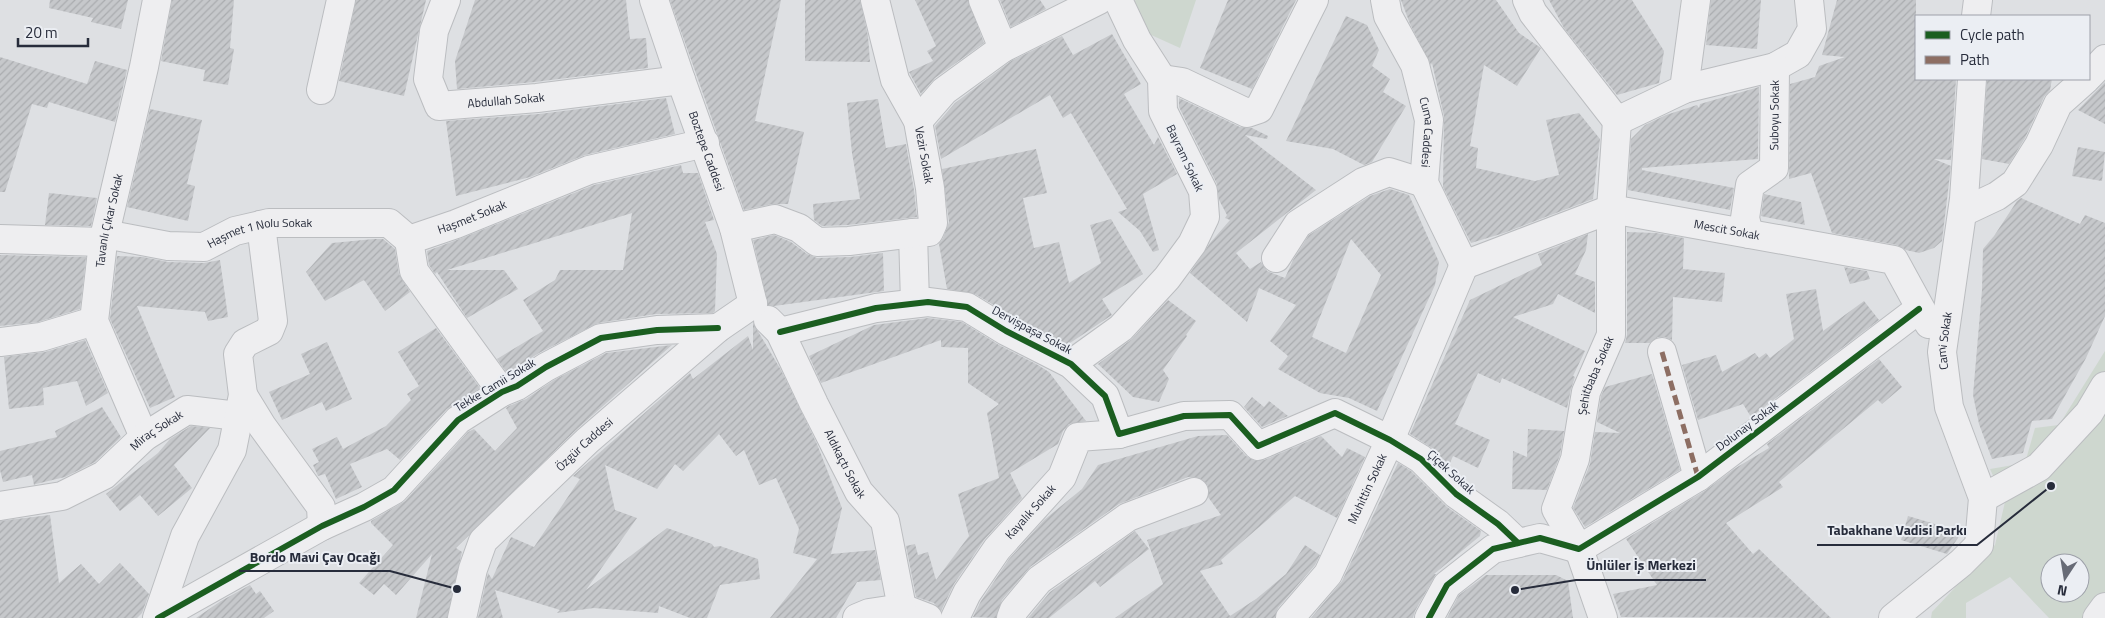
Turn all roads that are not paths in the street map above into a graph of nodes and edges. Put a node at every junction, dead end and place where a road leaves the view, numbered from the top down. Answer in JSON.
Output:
{"nodes":[{"id":1,"x":157,"y":0,"type":"edge"},
{"id":2,"x":340,"y":0,"type":"edge"},
{"id":3,"x":446,"y":0,"type":"edge"},
{"id":4,"x":654,"y":0,"type":"edge"},
{"id":5,"x":875,"y":0,"type":"edge"},
{"id":6,"x":983,"y":0,"type":"edge"},
{"id":7,"x":1099,"y":0,"type":"edge"},
{"id":8,"x":1118,"y":0,"type":"edge"},
{"id":9,"x":1314,"y":0,"type":"edge"},
{"id":10,"x":1385,"y":0,"type":"edge"},
{"id":11,"x":1528,"y":0,"type":"edge"},
{"id":12,"x":1696,"y":0,"type":"edge"},
{"id":13,"x":1809,"y":0,"type":"edge"},
{"id":14,"x":1978,"y":0,"type":"edge"},
{"id":15,"x":1976,"y":15,"type":"edge"},
{"id":16,"x":1003,"y":48,"type":"junction"},
{"id":17,"x":2105,"y":59,"type":"edge"},
{"id":18,"x":1775,"y":67,"type":"junction"},
{"id":19,"x":2090,"y":75,"type":"edge"},
{"id":20,"x":681,"y":80,"type":"junction"},
{"id":21,"x":1162,"y":80,"type":"junction"},
{"id":22,"x":1972,"y":80,"type":"edge"},
{"id":23,"x":2085,"y":80,"type":"edge"},
{"id":24,"x":1684,"y":89,"type":"junction"},
{"id":25,"x":321,"y":90,"type":"dead end"},
{"id":26,"x":918,"y":121,"type":"junction"},
{"id":27,"x":1617,"y":121,"type":"junction"},
{"id":28,"x":705,"y":143,"type":"junction"},
{"id":29,"x":1424,"y":183,"type":"junction"},
{"id":30,"x":1610,"y":209,"type":"junction"},
{"id":31,"x":1963,"y":212,"type":"junction"},
{"id":32,"x":261,"y":225,"type":"junction"},
{"id":33,"x":734,"y":228,"type":"junction"},
{"id":34,"x":913,"y":234,"type":"junction"},
{"id":35,"x":1749,"y":234,"type":"junction"},
{"id":36,"x":104,"y":238,"type":"junction"},
{"id":37,"x":0,"y":239,"type":"edge"},
{"id":38,"x":410,"y":240,"type":"junction"},
{"id":39,"x":1276,"y":258,"type":"dead end"},
{"id":40,"x":1464,"y":265,"type":"junction"},
{"id":41,"x":916,"y":303,"type":"junction"},
{"id":42,"x":753,"y":304,"type":"junction"},
{"id":43,"x":1920,"y":309,"type":"junction"},
{"id":44,"x":94,"y":321,"type":"junction"},
{"id":45,"x":718,"y":328,"type":"junction"},
{"id":46,"x":780,"y":332,"type":"junction"},
{"id":47,"x":0,"y":342,"type":"edge"},
{"id":48,"x":1662,"y":352,"type":"dead end"},
{"id":49,"x":1942,"y":352,"type":"junction"},
{"id":50,"x":1071,"y":364,"type":"junction"},
{"id":51,"x":2105,"y":386,"type":"edge"},
{"id":52,"x":502,"y":392,"type":"junction"},
{"id":53,"x":240,"y":405,"type":"junction"},
{"id":54,"x":1119,"y":434,"type":"junction"},
{"id":55,"x":144,"y":437,"type":"junction"},
{"id":56,"x":1390,"y":440,"type":"junction"},
{"id":57,"x":1698,"y":477,"type":"junction"},
{"id":58,"x":1194,"y":492,"type":"dead end"},
{"id":59,"x":1983,"y":498,"type":"junction"},
{"id":60,"x":0,"y":506,"type":"edge"},
{"id":61,"x":322,"y":526,"type":"junction"},
{"id":62,"x":1518,"y":543,"type":"junction"},
{"id":63,"x":1579,"y":549,"type":"junction"},
{"id":64,"x":2105,"y":607,"type":"edge"},
{"id":65,"x":902,"y":608,"type":"junction"},
{"id":66,"x":158,"y":618,"type":"edge"},
{"id":67,"x":462,"y":618,"type":"edge"},
{"id":68,"x":857,"y":618,"type":"edge"},
{"id":69,"x":928,"y":618,"type":"edge"},
{"id":70,"x":955,"y":618,"type":"edge"},
{"id":71,"x":1011,"y":618,"type":"edge"},
{"id":72,"x":1290,"y":618,"type":"edge"},
{"id":73,"x":1429,"y":618,"type":"edge"},
{"id":74,"x":1603,"y":618,"type":"edge"},
{"id":75,"x":1893,"y":618,"type":"edge"},
{"id":76,"x":2097,"y":618,"type":"edge"}],
"edges":[{"from":1,"to":36,"type":"street","name":"Tavanlı Çıkar Sokak"},
{"from":2,"to":25,"type":"street"},
{"from":3,"to":20,"type":"street","name":"Abdullah Sokak"},
{"from":4,"to":20,"type":"street","name":"Boztepe Caddesi"},
{"from":5,"to":26,"type":"street","name":"Vezir Sokak"},
{"from":6,"to":16,"type":"street"},
{"from":7,"to":16,"type":"street"},
{"from":8,"to":21,"type":"street","name":"Bayram Sokak"},
{"from":9,"to":21,"type":"street"},
{"from":10,"to":29,"type":"street","name":"Cuma Caddesi"},
{"from":11,"to":27,"type":"street"},
{"from":12,"to":24,"type":"street"},
{"from":13,"to":18,"type":"street","name":"Suboyu Sokak"},
{"from":14,"to":15,"type":"street"},
{"from":16,"to":26,"type":"street"},
{"from":17,"to":19,"type":"street"},
{"from":18,"to":24,"type":"street"},
{"from":18,"to":35,"type":"street","name":"Suboyu Sokak"},
{"from":20,"to":28,"type":"street","name":"Boztepe Caddesi"},
{"from":21,"to":50,"type":"street","name":"Bayram Sokak"},
{"from":22,"to":31,"type":"street","name":"Cami Sokak"},
{"from":23,"to":31,"type":"street"},
{"from":24,"to":27,"type":"street"},
{"from":26,"to":34,"type":"street","name":"Vezir Sokak"},
{"from":27,"to":30,"type":"street","name":"Şehitbaba Sokak"},
{"from":28,"to":33,"type":"street","name":"Boztepe Caddesi"},
{"from":28,"to":38,"type":"street","name":"Haşmet Sokak"},
{"from":29,"to":39,"type":"street"},
{"from":29,"to":40,"type":"street","name":"Cuma Caddesi"},
{"from":30,"to":35,"type":"street","name":"Mescit Sokak"},
{"from":30,"to":40,"type":"street"},
{"from":30,"to":63,"type":"street","name":"Şehitbaba Sokak"},
{"from":31,"to":49,"type":"street","name":"Cami Sokak"},
{"from":32,"to":36,"type":"street","name":"Haşmet 1 Nolu Sokak"},
{"from":32,"to":38,"type":"street","name":"Haşmet 1 Nolu Sokak"},
{"from":32,"to":53,"type":"street"},
{"from":33,"to":34,"type":"street"},
{"from":33,"to":42,"type":"street","name":"Boztepe Caddesi"},
{"from":34,"to":41,"type":"street"},
{"from":35,"to":43,"type":"street","name":"Mescit Sokak"},
{"from":36,"to":37,"type":"street","name":"Haşmet 1 Nolu Sokak"},
{"from":36,"to":44,"type":"street","name":"Tavanlı Çıkar Sokak"},
{"from":38,"to":52,"type":"street"},
{"from":40,"to":56,"type":"street","name":"Muhittin Sokak"},
{"from":41,"to":46,"type":"street","name":"Dervişpaşa Sokak"},
{"from":41,"to":50,"type":"street","name":"Dervişpaşa Sokak"},
{"from":42,"to":45,"type":"street","name":"Özgür Caddesi"},
{"from":42,"to":46,"type":"street","name":"Aldıkaçtı Sokak"},
{"from":43,"to":49,"type":"street","name":"Mescit Sokak"},
{"from":43,"to":57,"type":"street","name":"Dolunay Sokak"},
{"from":44,"to":47,"type":"street"},
{"from":44,"to":55,"type":"street","name":"Tavanlı Çıkar Sokak"},
{"from":45,"to":52,"type":"street","name":"Tekke Camii Sokak"},
{"from":45,"to":67,"type":"street","name":"Özgür Caddesi"},
{"from":46,"to":65,"type":"street","name":"Aldıkaçtı Sokak"},
{"from":48,"to":57,"type":"street"},
{"from":49,"to":59,"type":"street","name":"Cami Sokak"},
{"from":50,"to":54,"type":"street","name":"Dervişpaşa Sokak"},
{"from":51,"to":59,"type":"street"},
{"from":52,"to":61,"type":"street","name":"Tekke Camii Sokak"},
{"from":53,"to":55,"type":"street","name":"Miraç Sokak"},
{"from":53,"to":61,"type":"street"},
{"from":53,"to":66,"type":"street"},
{"from":54,"to":56,"type":"street"},
{"from":54,"to":70,"type":"street","name":"Kayalık Sokak"},
{"from":55,"to":60,"type":"street","name":"Miraç Sokak"},
{"from":56,"to":62,"type":"street","name":"Çiçek Sokak"},
{"from":56,"to":72,"type":"street","name":"Muhittin Sokak"},
{"from":57,"to":63,"type":"street","name":"Dolunay Sokak"},
{"from":58,"to":71,"type":"street"},
{"from":59,"to":75,"type":"street","name":"Cami Sokak"},
{"from":61,"to":66,"type":"street","name":"Tekke Camii Sokak"},
{"from":62,"to":63,"type":"street"},
{"from":62,"to":73,"type":"street"},
{"from":63,"to":74,"type":"street","name":"Şehitbaba Sokak"},
{"from":64,"to":76,"type":"street"},
{"from":65,"to":68,"type":"street"},
{"from":65,"to":69,"type":"street"}]}
